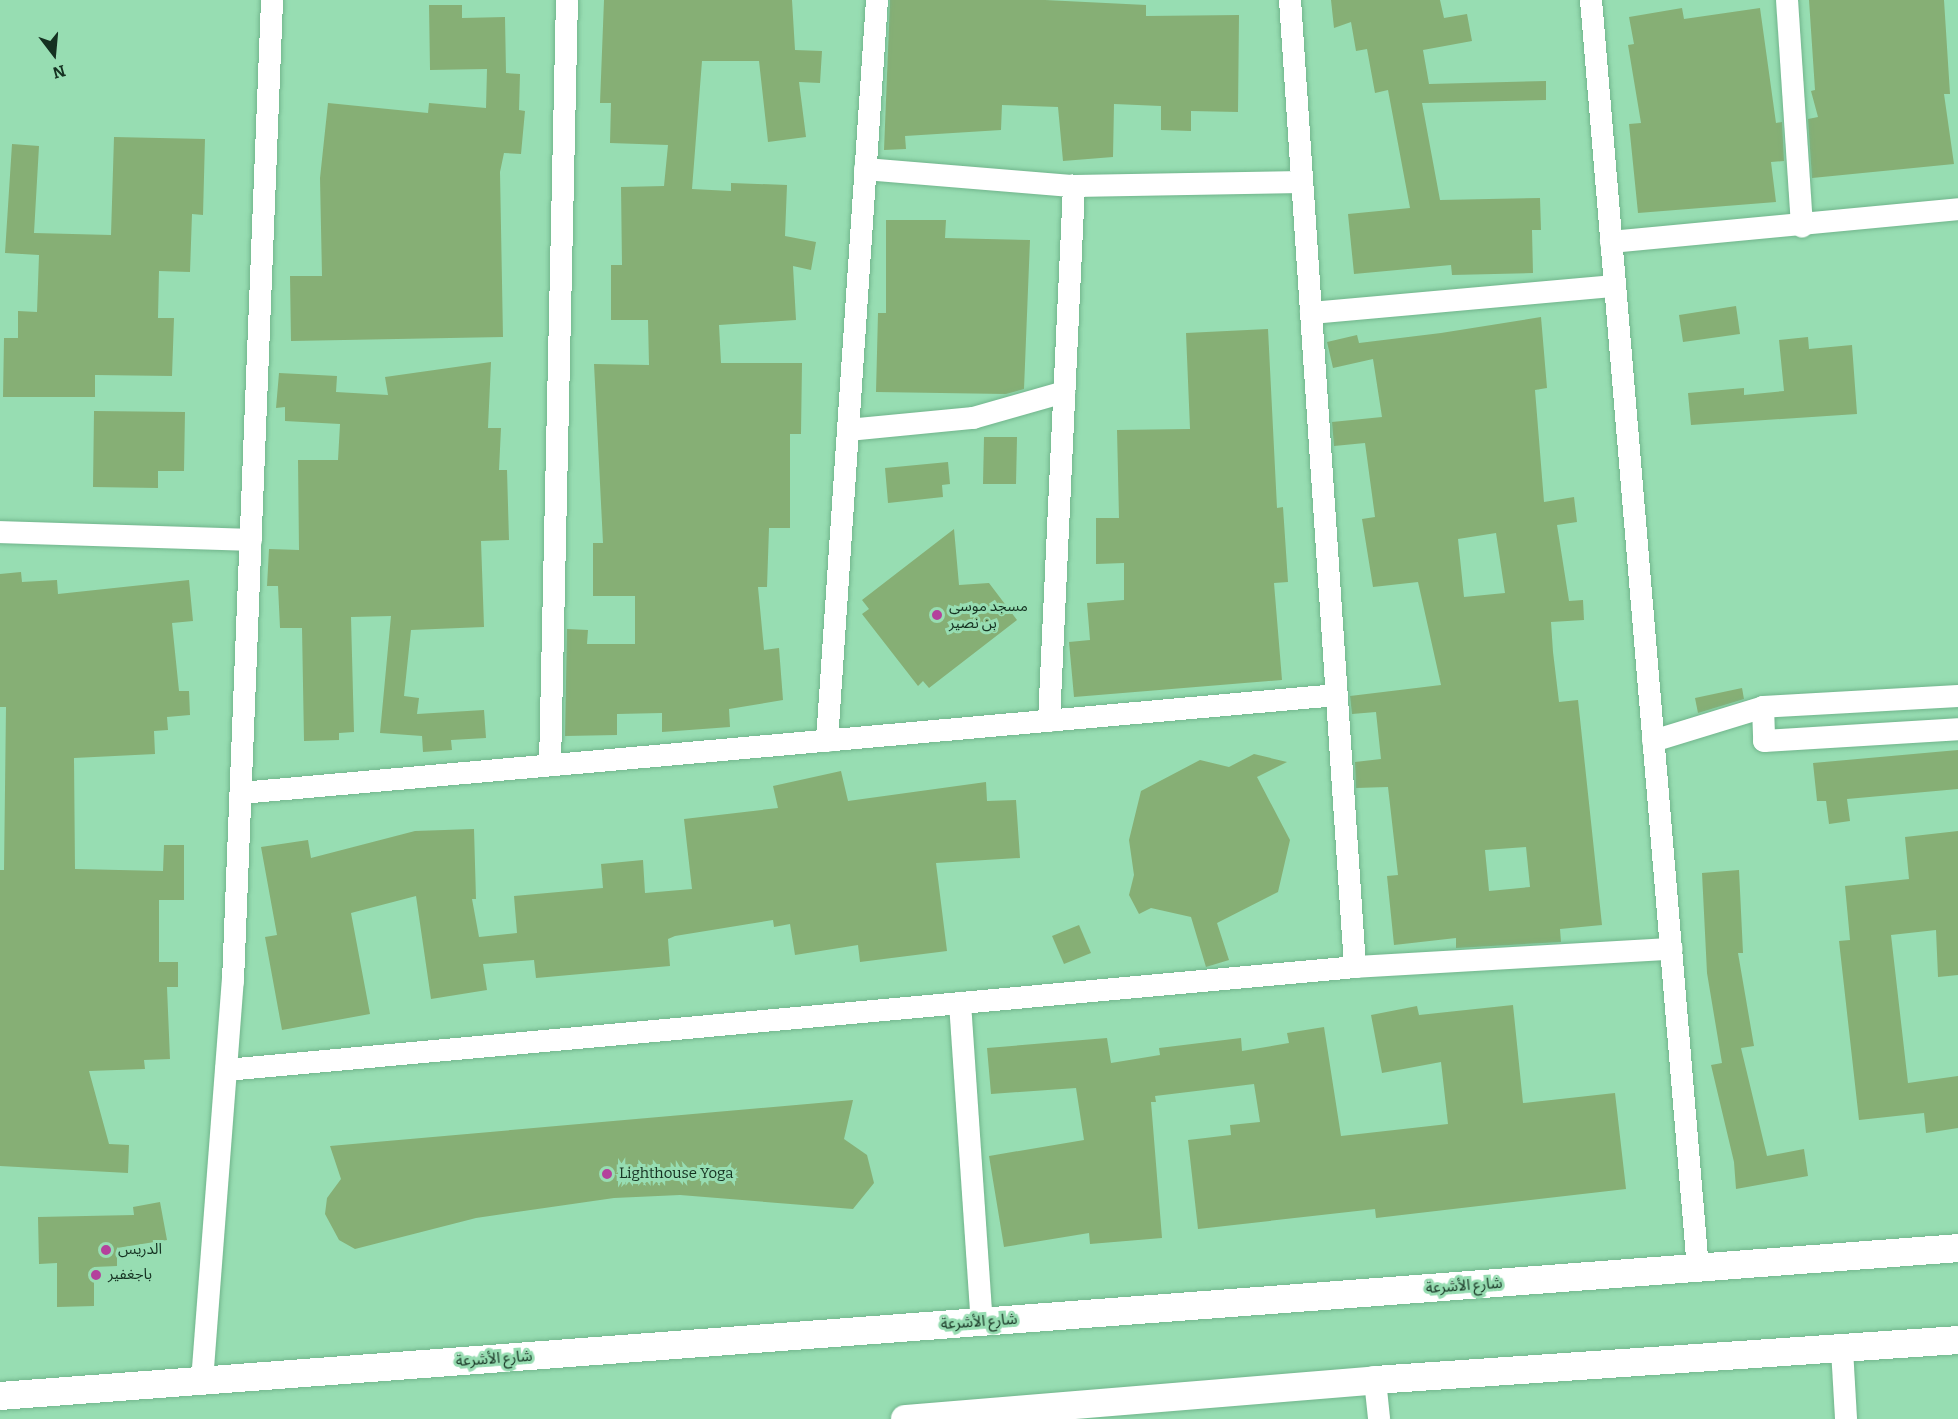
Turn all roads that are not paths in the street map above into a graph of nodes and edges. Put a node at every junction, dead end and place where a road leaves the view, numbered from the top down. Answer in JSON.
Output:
{"nodes":[{"id":1,"x":272,"y":0,"type":"edge"},
{"id":2,"x":567,"y":0,"type":"edge"},
{"id":3,"x":877,"y":0,"type":"edge"},
{"id":4,"x":1290,"y":0,"type":"edge"},
{"id":5,"x":1591,"y":0,"type":"edge"},
{"id":6,"x":1787,"y":0,"type":"edge"},
{"id":7,"x":865,"y":169,"type":"junction"},
{"id":8,"x":1302,"y":182,"type":"junction"},
{"id":9,"x":1074,"y":186,"type":"junction"},
{"id":10,"x":1958,"y":209,"type":"edge"},
{"id":11,"x":1802,"y":227,"type":"junction"},
{"id":12,"x":1611,"y":242,"type":"junction"},
{"id":13,"x":1615,"y":286,"type":"junction"},
{"id":14,"x":1311,"y":313,"type":"junction"},
{"id":15,"x":1064,"y":392,"type":"junction"},
{"id":16,"x":848,"y":430,"type":"junction"},
{"id":17,"x":0,"y":532,"type":"edge"},
{"id":18,"x":251,"y":540,"type":"junction"},
{"id":19,"x":1336,"y":695,"type":"junction"},
{"id":20,"x":1958,"y":696,"type":"edge"},
{"id":21,"x":1764,"y":707,"type":"junction"},
{"id":22,"x":1048,"y":721,"type":"junction"},
{"id":23,"x":1958,"y":729,"type":"edge"},
{"id":24,"x":827,"y":741,"type":"junction"},
{"id":25,"x":1653,"y":741,"type":"junction"},
{"id":26,"x":550,"y":765,"type":"junction"},
{"id":27,"x":241,"y":793,"type":"junction"},
{"id":28,"x":1671,"y":949,"type":"junction"},
{"id":29,"x":1355,"y":967,"type":"junction"},
{"id":30,"x":960,"y":1003,"type":"junction"},
{"id":31,"x":226,"y":1070,"type":"junction"},
{"id":32,"x":1958,"y":1248,"type":"edge"},
{"id":33,"x":1698,"y":1268,"type":"junction"},
{"id":34,"x":982,"y":1322,"type":"junction"},
{"id":35,"x":1958,"y":1340,"type":"edge"},
{"id":36,"x":1842,"y":1348,"type":"junction"},
{"id":37,"x":1375,"y":1380,"type":"junction"},
{"id":38,"x":202,"y":1381,"type":"junction"},
{"id":39,"x":0,"y":1396,"type":"edge"},
{"id":40,"x":905,"y":1419,"type":"edge"},
{"id":41,"x":1379,"y":1419,"type":"edge"},
{"id":42,"x":1846,"y":1419,"type":"edge"}],
"edges":[{"from":1,"to":18,"type":"street"},
{"from":2,"to":26,"type":"street"},
{"from":3,"to":7,"type":"street"},
{"from":4,"to":8,"type":"street"},
{"from":5,"to":12,"type":"street"},
{"from":6,"to":11,"type":"street"},
{"from":7,"to":9,"type":"street"},
{"from":7,"to":16,"type":"street"},
{"from":8,"to":9,"type":"street"},
{"from":8,"to":14,"type":"street"},
{"from":9,"to":15,"type":"street"},
{"from":10,"to":11,"type":"street"},
{"from":11,"to":12,"type":"street"},
{"from":12,"to":13,"type":"street"},
{"from":13,"to":14,"type":"street"},
{"from":13,"to":25,"type":"street"},
{"from":14,"to":19,"type":"street"},
{"from":15,"to":16,"type":"street"},
{"from":15,"to":22,"type":"street"},
{"from":16,"to":24,"type":"street"},
{"from":17,"to":18,"type":"street"},
{"from":18,"to":27,"type":"street"},
{"from":19,"to":22,"type":"street"},
{"from":19,"to":29,"type":"street"},
{"from":20,"to":21,"type":"street"},
{"from":21,"to":23,"type":"street"},
{"from":21,"to":25,"type":"street"},
{"from":22,"to":24,"type":"street"},
{"from":24,"to":26,"type":"street"},
{"from":25,"to":28,"type":"street"},
{"from":26,"to":27,"type":"street"},
{"from":27,"to":31,"type":"street"},
{"from":28,"to":29,"type":"street"},
{"from":28,"to":33,"type":"street"},
{"from":29,"to":30,"type":"street"},
{"from":30,"to":31,"type":"street"},
{"from":30,"to":34,"type":"street"},
{"from":31,"to":38,"type":"street"},
{"from":32,"to":33,"type":"street","name":"شارع الأشرعة"},
{"from":33,"to":34,"type":"street","name":"شارع الأشرعة"},
{"from":34,"to":38,"type":"street","name":"شارع الأشرعة"},
{"from":35,"to":36,"type":"street"},
{"from":36,"to":37,"type":"street"},
{"from":36,"to":42,"type":"street"},
{"from":37,"to":40,"type":"street"},
{"from":37,"to":41,"type":"street"},
{"from":38,"to":39,"type":"street","name":"شارع الأشرعة"}]}
